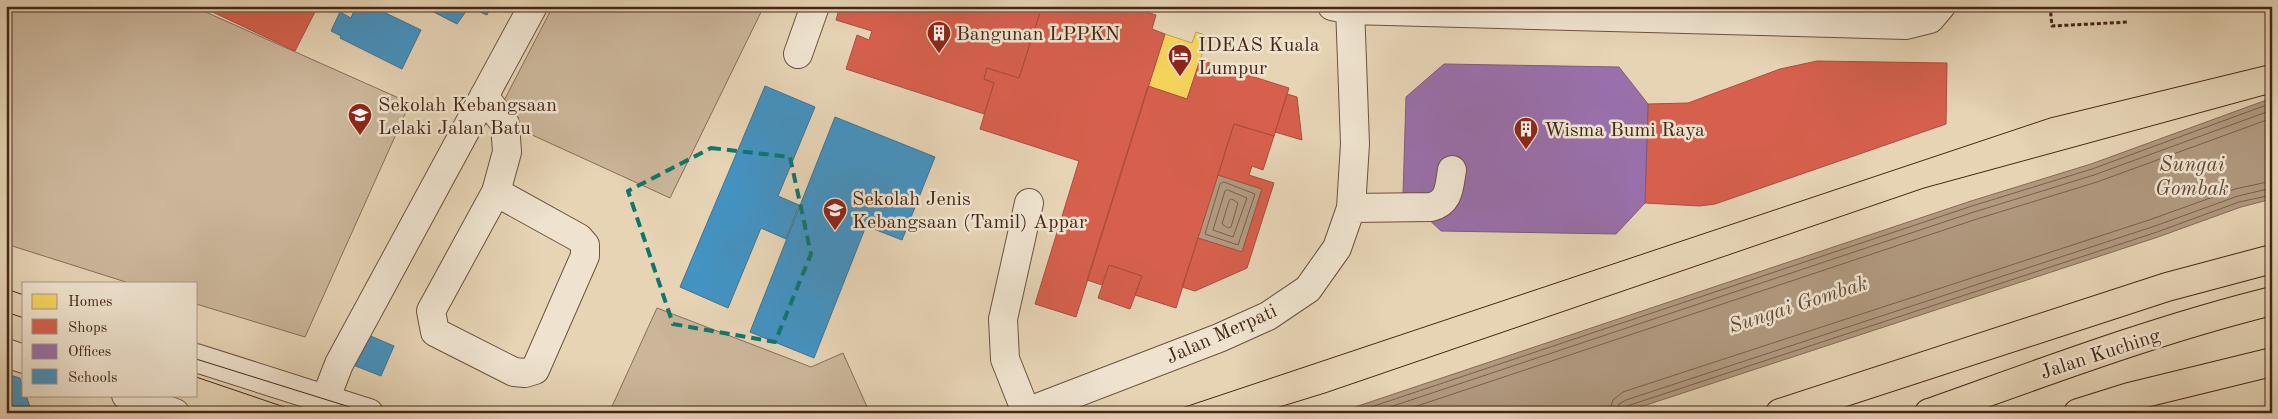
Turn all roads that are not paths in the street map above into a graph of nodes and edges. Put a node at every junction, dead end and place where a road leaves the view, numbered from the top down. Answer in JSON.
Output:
{"nodes":[{"id":1,"x":533,"y":6,"type":"edge"},
{"id":2,"x":815,"y":6,"type":"edge"},
{"id":3,"x":1942,"y":6,"type":"edge"},
{"id":4,"x":1344,"y":8,"type":"edge"},
{"id":5,"x":798,"y":54,"type":"dead end"},
{"id":6,"x":484,"y":96,"type":"junction"},
{"id":7,"x":1452,"y":170,"type":"dead end"},
{"id":8,"x":496,"y":192,"type":"junction"},
{"id":9,"x":1029,"y":203,"type":"dead end"},
{"id":10,"x":1351,"y":208,"type":"junction"},
{"id":11,"x":2272,"y":259,"type":"edge"},
{"id":12,"x":2272,"y":300,"type":"edge"},
{"id":13,"x":6,"y":353,"type":"edge"},
{"id":14,"x":22,"y":358,"type":"edge"},
{"id":15,"x":198,"y":359,"type":"edge"},
{"id":16,"x":2272,"y":362,"type":"edge"},
{"id":17,"x":133,"y":396,"type":"edge"},
{"id":18,"x":325,"y":400,"type":"junction"},
{"id":19,"x":1025,"y":412,"type":"edge"},
{"id":20,"x":175,"y":413,"type":"edge"},
{"id":21,"x":369,"y":413,"type":"edge"},
{"id":22,"x":1780,"y":413,"type":"edge"},
{"id":23,"x":1929,"y":413,"type":"edge"},
{"id":24,"x":2078,"y":413,"type":"edge"}],
"edges":[{"from":1,"to":6,"type":"street"},
{"from":2,"to":5,"type":"street"},
{"from":3,"to":4,"type":"street"},
{"from":4,"to":10,"type":"street","name":"Jalan Merpati"},
{"from":6,"to":8,"type":"street"},
{"from":6,"to":18,"type":"street"},
{"from":7,"to":10,"type":"street"},
{"from":8,"to":8,"type":"street"},
{"from":9,"to":19,"type":"street"},
{"from":10,"to":19,"type":"street","name":"Jalan Merpati"},
{"from":11,"to":22,"type":"highway"},
{"from":12,"to":23,"type":"highway","name":"Jalan Kuching"},
{"from":13,"to":14,"type":"street"},
{"from":15,"to":18,"type":"street"},
{"from":16,"to":24,"type":"highway"},
{"from":17,"to":20,"type":"street"},
{"from":18,"to":21,"type":"street"}]}
